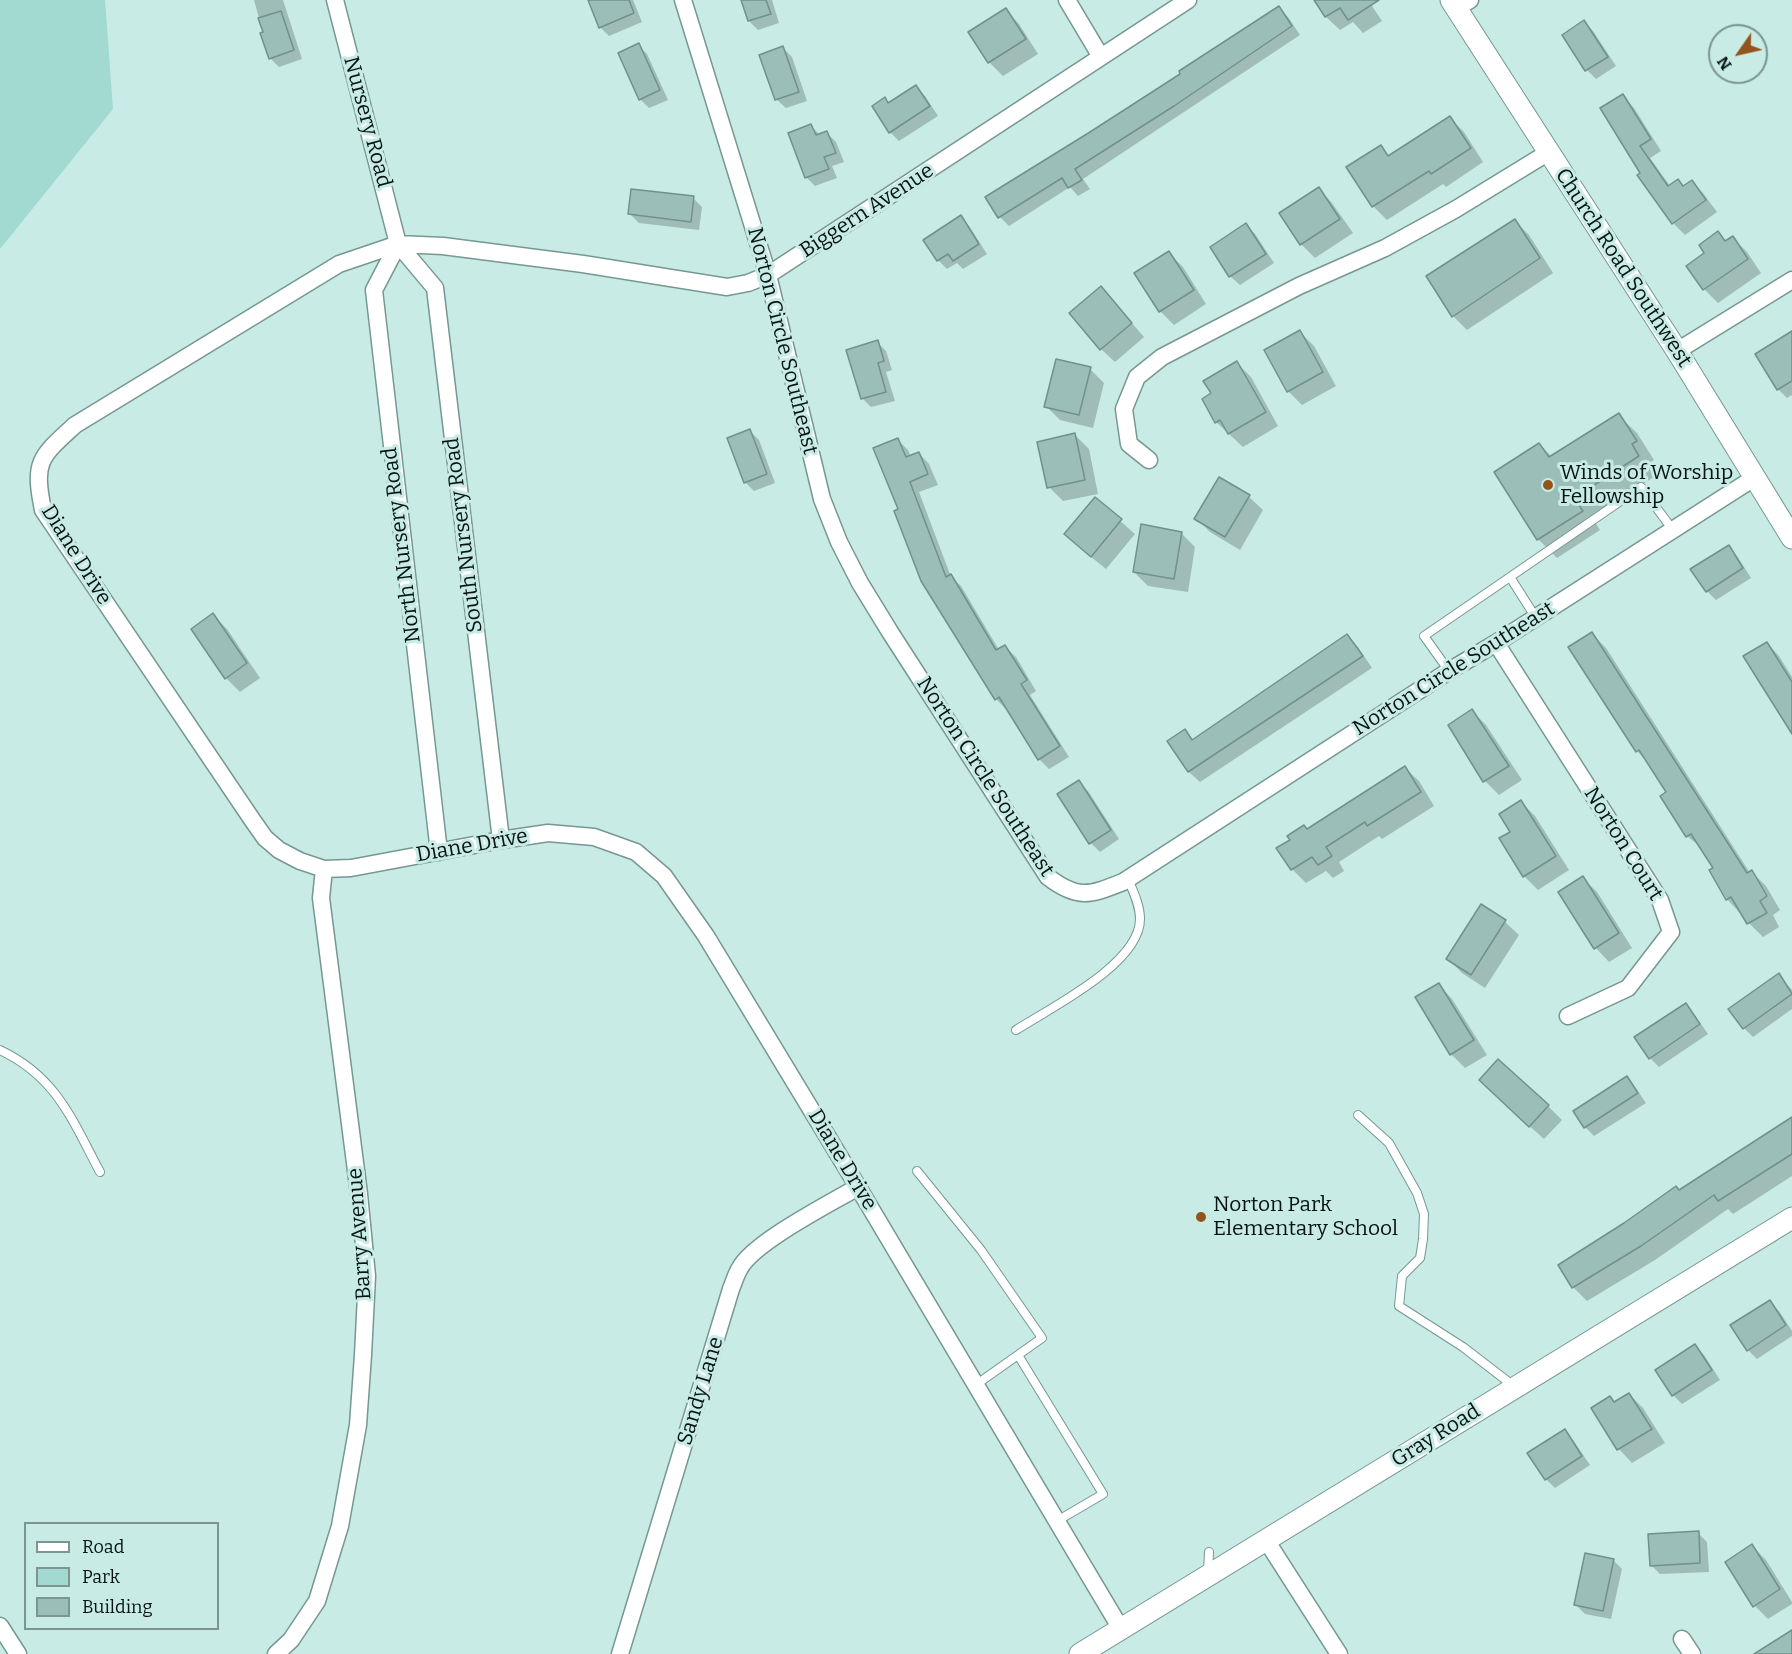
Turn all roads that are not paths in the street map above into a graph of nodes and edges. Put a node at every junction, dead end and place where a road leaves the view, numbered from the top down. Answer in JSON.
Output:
{"nodes":[{"id":1,"x":335,"y":0,"type":"edge"},
{"id":2,"x":683,"y":0,"type":"edge"},
{"id":3,"x":1067,"y":0,"type":"edge"},
{"id":4,"x":1188,"y":0,"type":"edge"},
{"id":5,"x":1459,"y":3,"type":"edge"},
{"id":6,"x":1101,"y":57,"type":"junction"},
{"id":7,"x":1549,"y":152,"type":"junction"},
{"id":8,"x":398,"y":244,"type":"junction"},
{"id":9,"x":768,"y":275,"type":"junction"},
{"id":10,"x":1792,"y":280,"type":"edge"},
{"id":11,"x":1677,"y":351,"type":"junction"},
{"id":12,"x":1149,"y":460,"type":"dead end"},
{"id":13,"x":1754,"y":478,"type":"junction"},
{"id":14,"x":1673,"y":530,"type":"junction"},
{"id":15,"x":1792,"y":538,"type":"edge"},
{"id":16,"x":1510,"y":577,"type":"junction"},
{"id":17,"x":1536,"y":618,"type":"junction"},
{"id":18,"x":1496,"y":644,"type":"junction"},
{"id":19,"x":1449,"y":671,"type":"junction"},
{"id":20,"x":501,"y":840,"type":"junction"},
{"id":21,"x":439,"y":852,"type":"junction"},
{"id":22,"x":324,"y":868,"type":"junction"},
{"id":23,"x":1128,"y":879,"type":"junction"},
{"id":24,"x":1568,"y":1016,"type":"dead end"},
{"id":25,"x":1016,"y":1030,"type":"dead end"},
{"id":26,"x":0,"y":1050,"type":"edge"},
{"id":27,"x":1358,"y":1115,"type":"dead end"},
{"id":28,"x":917,"y":1171,"type":"dead end"},
{"id":29,"x":100,"y":1172,"type":"dead end"},
{"id":30,"x":858,"y":1186,"type":"junction"},
{"id":31,"x":1792,"y":1218,"type":"edge"},
{"id":32,"x":1018,"y":1355,"type":"junction"},
{"id":33,"x":977,"y":1384,"type":"junction"},
{"id":34,"x":1516,"y":1388,"type":"junction"},
{"id":35,"x":1057,"y":1521,"type":"junction"},
{"id":36,"x":1266,"y":1540,"type":"junction"},
{"id":37,"x":1209,"y":1552,"type":"dead end"},
{"id":38,"x":1208,"y":1576,"type":"junction"},
{"id":39,"x":0,"y":1626,"type":"edge"},
{"id":40,"x":1120,"y":1629,"type":"junction"},
{"id":41,"x":1682,"y":1638,"type":"dead end"},
{"id":42,"x":18,"y":1654,"type":"edge"},
{"id":43,"x":276,"y":1654,"type":"edge"},
{"id":44,"x":620,"y":1654,"type":"edge"},
{"id":45,"x":1080,"y":1654,"type":"edge"},
{"id":46,"x":1339,"y":1654,"type":"edge"},
{"id":47,"x":1692,"y":1654,"type":"edge"}],
"edges":[{"from":1,"to":8,"type":"street","name":"Nursery Road"},
{"from":2,"to":9,"type":"street","name":"Norton Circle Southeast"},
{"from":3,"to":6,"type":"street"},
{"from":4,"to":6,"type":"street","name":"Biggern Avenue"},
{"from":5,"to":7,"type":"street","name":"Church Road Southwest"},
{"from":6,"to":9,"type":"street","name":"Biggern Avenue"},
{"from":7,"to":11,"type":"street","name":"Church Road Southwest"},
{"from":7,"to":12,"type":"street"},
{"from":8,"to":9,"type":"street","name":"Biggern Avenue"},
{"from":8,"to":20,"type":"street","name":"South Nursery Road"},
{"from":8,"to":21,"type":"street","name":"North Nursery Road"},
{"from":8,"to":22,"type":"street","name":"Diane Drive"},
{"from":9,"to":23,"type":"street","name":"Norton Circle Southeast"},
{"from":10,"to":11,"type":"street"},
{"from":11,"to":13,"type":"street","name":"Church Road Southwest"},
{"from":13,"to":14,"type":"street","name":"Norton Circle Southeast"},
{"from":13,"to":15,"type":"street","name":"Church Road Southwest"},
{"from":14,"to":16,"type":"lane"},
{"from":14,"to":17,"type":"street","name":"Norton Circle Southeast"},
{"from":16,"to":17,"type":"lane"},
{"from":16,"to":19,"type":"lane"},
{"from":17,"to":18,"type":"street","name":"Norton Circle Southeast"},
{"from":18,"to":19,"type":"street","name":"Norton Circle Southeast"},
{"from":18,"to":24,"type":"street","name":"Norton Court"},
{"from":19,"to":23,"type":"street","name":"Norton Circle Southeast"},
{"from":20,"to":21,"type":"street","name":"Diane Drive"},
{"from":20,"to":30,"type":"street","name":"Diane Drive"},
{"from":21,"to":22,"type":"street","name":"Diane Drive"},
{"from":22,"to":43,"type":"street","name":"Barry Avenue"},
{"from":23,"to":25,"type":"lane"},
{"from":26,"to":29,"type":"lane"},
{"from":27,"to":34,"type":"lane"},
{"from":28,"to":32,"type":"lane"},
{"from":30,"to":33,"type":"street","name":"Diane Drive"},
{"from":30,"to":44,"type":"street","name":"Sandy Lane"},
{"from":31,"to":34,"type":"street","name":"Gray Road"},
{"from":32,"to":33,"type":"lane"},
{"from":32,"to":35,"type":"lane"},
{"from":33,"to":35,"type":"street","name":"Diane Drive"},
{"from":34,"to":36,"type":"street","name":"Gray Road"},
{"from":35,"to":40,"type":"street","name":"Diane Drive"},
{"from":36,"to":38,"type":"street","name":"Gray Road"},
{"from":36,"to":46,"type":"street"},
{"from":37,"to":38,"type":"lane"},
{"from":38,"to":40,"type":"street","name":"Gray Road"},
{"from":39,"to":42,"type":"street"},
{"from":40,"to":45,"type":"street","name":"Gray Road"},
{"from":41,"to":47,"type":"street"}]}
